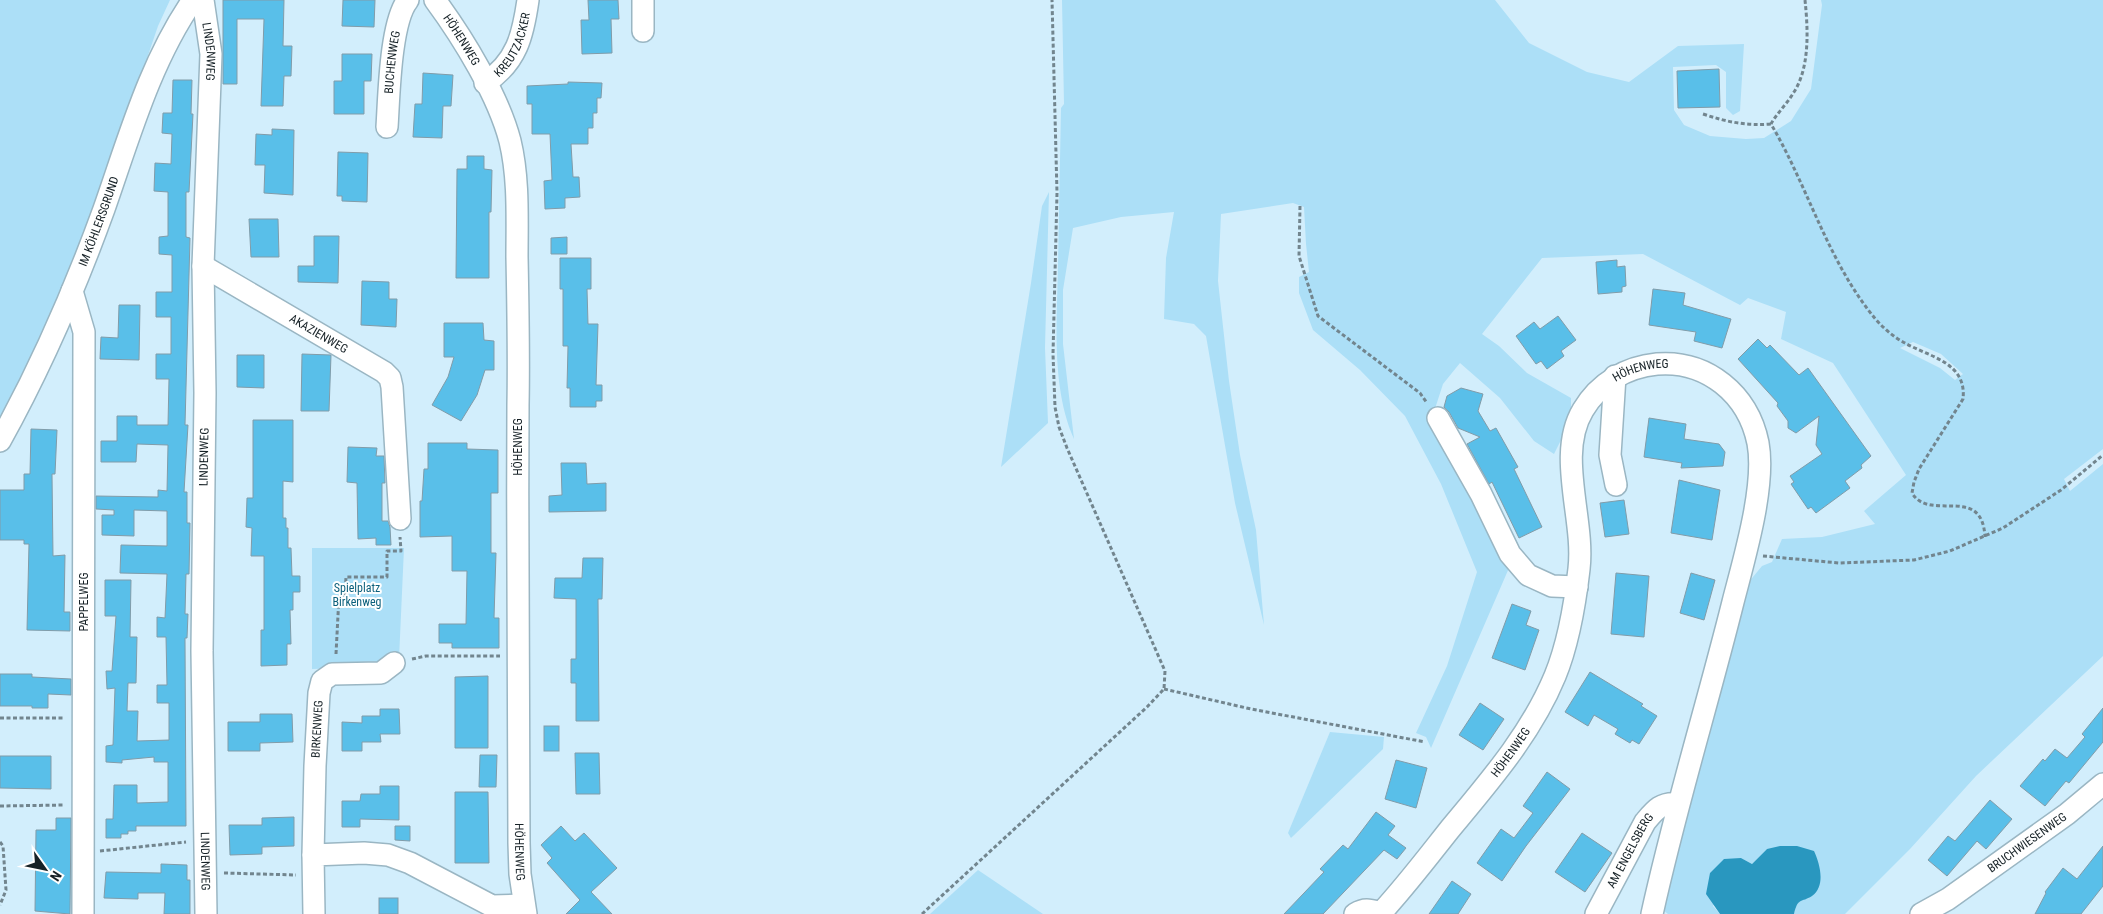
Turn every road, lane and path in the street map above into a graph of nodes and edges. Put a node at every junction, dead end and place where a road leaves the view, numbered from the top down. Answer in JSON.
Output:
{"nodes":[{"id":1,"x":193,"y":0,"type":"edge"},
{"id":2,"x":203,"y":0,"type":"edge"},
{"id":3,"x":408,"y":0,"type":"edge"},
{"id":4,"x":434,"y":0,"type":"edge"},
{"id":5,"x":528,"y":0,"type":"edge"},
{"id":6,"x":642,"y":0,"type":"edge"},
{"id":7,"x":1052,"y":0,"type":"edge"},
{"id":8,"x":1805,"y":0,"type":"edge"},
{"id":9,"x":643,"y":31,"type":"dead end"},
{"id":10,"x":485,"y":83,"type":"junction"},
{"id":11,"x":1703,"y":114,"type":"dead end"},
{"id":12,"x":1771,"y":124,"type":"junction"},
{"id":13,"x":387,"y":127,"type":"dead end"},
{"id":14,"x":1300,"y":206,"type":"dead end"},
{"id":15,"x":203,"y":266,"type":"junction"},
{"id":16,"x":72,"y":291,"type":"junction"},
{"id":17,"x":1615,"y":376,"type":"junction"},
{"id":18,"x":1438,"y":418,"type":"joint"},
{"id":19,"x":0,"y":441,"type":"edge"},
{"id":20,"x":2103,"y":456,"type":"edge"},
{"id":21,"x":1616,"y":485,"type":"dead end"},
{"id":22,"x":400,"y":519,"type":"dead end"},
{"id":23,"x":1985,"y":536,"type":"junction"},
{"id":24,"x":401,"y":548,"type":"dead end"},
{"id":25,"x":1745,"y":554,"type":"junction"},
{"id":26,"x":1577,"y":587,"type":"junction"},
{"id":27,"x":332,"y":656,"type":"dead end"},
{"id":28,"x":517,"y":657,"type":"junction"},
{"id":29,"x":394,"y":663,"type":"joint"},
{"id":30,"x":1164,"y":689,"type":"junction"},
{"id":31,"x":84,"y":717,"type":"junction"},
{"id":32,"x":0,"y":718,"type":"edge"},
{"id":33,"x":1425,"y":742,"type":"dead end"},
{"id":34,"x":2103,"y":784,"type":"edge"},
{"id":35,"x":1678,"y":804,"type":"junction"},
{"id":36,"x":83,"y":805,"type":"junction"},
{"id":37,"x":0,"y":806,"type":"edge"},
{"id":38,"x":204,"y":841,"type":"junction"},
{"id":39,"x":0,"y":842,"type":"edge"},
{"id":40,"x":82,"y":852,"type":"junction"},
{"id":41,"x":313,"y":865,"type":"junction"},
{"id":42,"x":204,"y":872,"type":"junction"},
{"id":43,"x":0,"y":905,"type":"edge"},
{"id":44,"x":1951,"y":906,"type":"edge"},
{"id":45,"x":525,"y":910,"type":"edge"},
{"id":46,"x":83,"y":914,"type":"edge"},
{"id":47,"x":206,"y":914,"type":"edge"},
{"id":48,"x":314,"y":914,"type":"edge"},
{"id":49,"x":922,"y":914,"type":"edge"},
{"id":50,"x":1355,"y":914,"type":"edge"},
{"id":51,"x":1380,"y":914,"type":"edge"},
{"id":52,"x":1596,"y":914,"type":"edge"},
{"id":53,"x":1652,"y":914,"type":"edge"},
{"id":54,"x":1921,"y":914,"type":"edge"}],
"edges":[{"from":1,"to":16,"type":"street","name":"IM KÖHLERSGRUND"},
{"from":2,"to":15,"type":"street","name":"LINDENWEG"},
{"from":3,"to":13,"type":"street","name":"BUCHENWEG"},
{"from":4,"to":10,"type":"street","name":"HÖHENWEG"},
{"from":5,"to":10,"type":"street","name":"KREUTZACKER"},
{"from":6,"to":9,"type":"street"},
{"from":7,"to":30,"type":"path"},
{"from":8,"to":12,"type":"path"},
{"from":10,"to":28,"type":"street","name":"HÖHENWEG"},
{"from":11,"to":12,"type":"path"},
{"from":12,"to":23,"type":"path"},
{"from":14,"to":18,"type":"path"},
{"from":15,"to":22,"type":"street","name":"AKAZIENWEG"},
{"from":15,"to":38,"type":"street","name":"LINDENWEG"},
{"from":16,"to":19,"type":"street","name":"IM KÖHLERSGRUND"},
{"from":16,"to":31,"type":"street","name":"PAPPELWEG"},
{"from":17,"to":21,"type":"street"},
{"from":17,"to":25,"type":"street","name":"HÖHENWEG"},
{"from":17,"to":26,"type":"street","name":"HÖHENWEG"},
{"from":18,"to":26,"type":"street"},
{"from":20,"to":23,"type":"path"},
{"from":23,"to":25,"type":"path"},
{"from":24,"to":27,"type":"path"},
{"from":25,"to":35,"type":"street","name":"HÖHENWEG"},
{"from":26,"to":51,"type":"street","name":"HÖHENWEG"},
{"from":28,"to":29,"type":"path"},
{"from":28,"to":45,"type":"street","name":"HÖHENWEG"},
{"from":29,"to":41,"type":"street","name":"BIRKENWEG"},
{"from":30,"to":33,"type":"path"},
{"from":30,"to":49,"type":"path"},
{"from":31,"to":32,"type":"path"},
{"from":31,"to":36,"type":"street","name":"PAPPELWEG"},
{"from":34,"to":44,"type":"street","name":"BRUCHWIESENWEG"},
{"from":35,"to":52,"type":"street","name":"AM ENGELSBERG"},
{"from":35,"to":53,"type":"street","name":"HÖHENWEG"},
{"from":36,"to":37,"type":"path"},
{"from":36,"to":40,"type":"street","name":"PAPPELWEG"},
{"from":38,"to":40,"type":"path"},
{"from":38,"to":42,"type":"street","name":"LINDENWEG"},
{"from":39,"to":43,"type":"path"},
{"from":40,"to":46,"type":"street","name":"PAPPELWEG"},
{"from":41,"to":42,"type":"path"},
{"from":41,"to":45,"type":"street"},
{"from":41,"to":48,"type":"street","name":"BIRKENWEG"},
{"from":42,"to":47,"type":"street","name":"LINDENWEG"},
{"from":44,"to":54,"type":"street","name":"BRUCHWIESENWEG"},
{"from":50,"to":51,"type":"street"}]}
